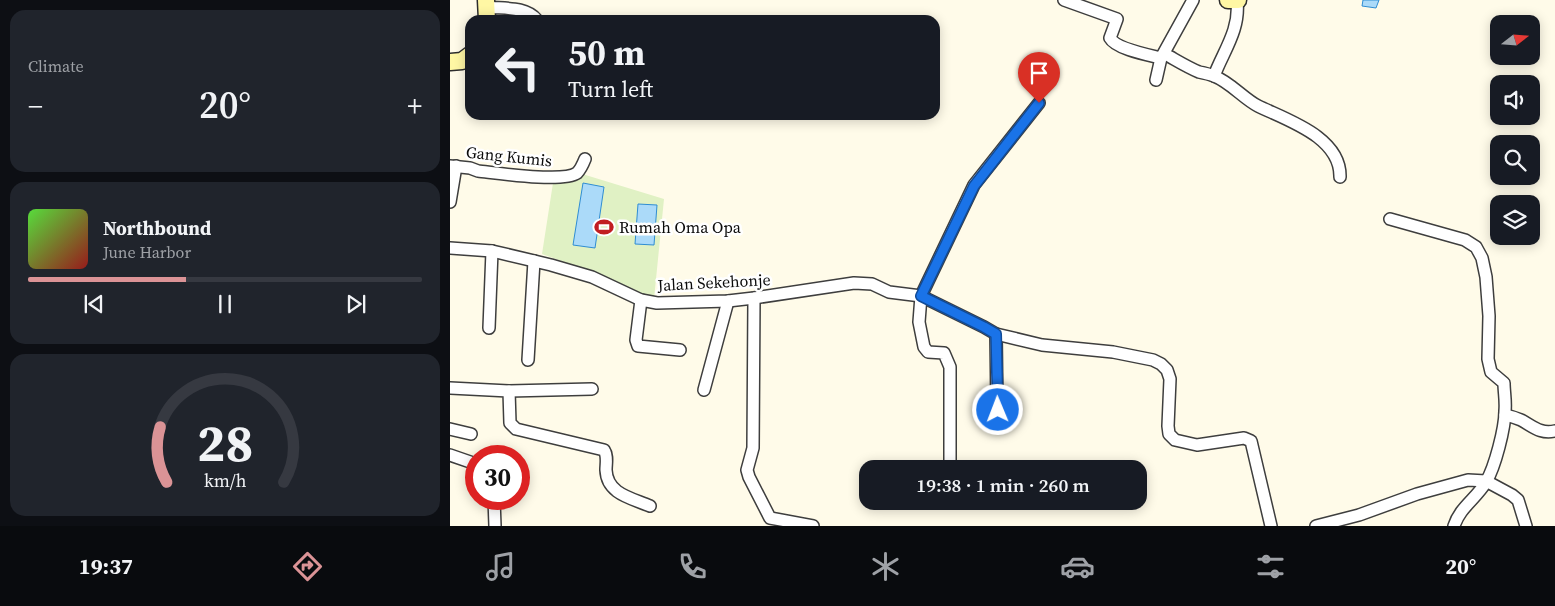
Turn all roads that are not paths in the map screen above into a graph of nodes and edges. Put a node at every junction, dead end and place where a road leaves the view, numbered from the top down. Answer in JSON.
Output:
{"nodes":[{"id":1,"x":1064,"y":0,"type":"edge"},
{"id":2,"x":1192,"y":0,"type":"edge"},
{"id":3,"x":1228,"y":0,"type":"edge"},
{"id":4,"x":1238,"y":0,"type":"edge"},
{"id":5,"x":487,"y":9,"type":"edge"},
{"id":6,"x":531,"y":15,"type":"edge"},
{"id":7,"x":1163,"y":56,"type":"junction"},
{"id":8,"x":1214,"y":76,"type":"junction"},
{"id":9,"x":1156,"y":80,"type":"dead end"},
{"id":10,"x":1039,"y":103,"type":"dead end"},
{"id":11,"x":585,"y":159,"type":"dead end"},
{"id":12,"x":453,"y":166,"type":"edge"},
{"id":13,"x":1340,"y":176,"type":"dead end"},
{"id":14,"x":450,"y":202,"type":"edge"},
{"id":15,"x":1390,"y":219,"type":"dead end"},
{"id":16,"x":450,"y":248,"type":"edge"},
{"id":17,"x":492,"y":251,"type":"junction"},
{"id":18,"x":534,"y":261,"type":"junction"},
{"id":19,"x":923,"y":297,"type":"junction"},
{"id":20,"x":754,"y":298,"type":"junction"},
{"id":21,"x":641,"y":300,"type":"junction"},
{"id":22,"x":728,"y":301,"type":"junction"},
{"id":23,"x":489,"y":328,"type":"dead end"},
{"id":24,"x":996,"y":334,"type":"junction"},
{"id":25,"x":680,"y":350,"type":"dead end"},
{"id":26,"x":528,"y":360,"type":"dead end"},
{"id":27,"x":450,"y":388,"type":"edge"},
{"id":28,"x":592,"y":389,"type":"dead end"},
{"id":29,"x":704,"y":390,"type":"dead end"},
{"id":30,"x":509,"y":391,"type":"junction"},
{"id":31,"x":998,"y":410,"type":"dead end"},
{"id":32,"x":1505,"y":415,"type":"junction"},
{"id":33,"x":450,"y":429,"type":"edge"},
{"id":34,"x":1555,"y":430,"type":"edge"},
{"id":35,"x":471,"y":434,"type":"dead end"},
{"id":36,"x":450,"y":455,"type":"edge"},
{"id":37,"x":465,"y":460,"type":"edge"},
{"id":38,"x":950,"y":460,"type":"edge"},
{"id":39,"x":1486,"y":481,"type":"junction"},
{"id":40,"x":650,"y":506,"type":"dead end"},
{"id":41,"x":494,"y":510,"type":"edge"},
{"id":42,"x":495,"y":526,"type":"edge"},
{"id":43,"x":813,"y":526,"type":"edge"},
{"id":44,"x":1270,"y":526,"type":"edge"},
{"id":45,"x":1316,"y":526,"type":"edge"},
{"id":46,"x":1454,"y":526,"type":"edge"},
{"id":47,"x":1526,"y":526,"type":"edge"}],
"edges":[{"from":1,"to":7,"type":"street"},
{"from":2,"to":7,"type":"street"},
{"from":3,"to":4,"type":"street"},
{"from":4,"to":8,"type":"street"},
{"from":5,"to":6,"type":"street"},
{"from":7,"to":8,"type":"street"},
{"from":7,"to":9,"type":"street"},
{"from":8,"to":13,"type":"street"},
{"from":10,"to":19,"type":"street"},
{"from":11,"to":12,"type":"street","name":"Gang Kumis"},
{"from":12,"to":14,"type":"street"},
{"from":15,"to":32,"type":"street"},
{"from":16,"to":17,"type":"street","name":"Jalan Sekehonje"},
{"from":17,"to":18,"type":"street","name":"Jalan Sekehonje"},
{"from":17,"to":23,"type":"street"},
{"from":18,"to":21,"type":"street","name":"Jalan Sekehonje"},
{"from":18,"to":26,"type":"street"},
{"from":19,"to":20,"type":"street","name":"Jalan Sekehonje"},
{"from":19,"to":24,"type":"street","name":"Jalan Sekehonje"},
{"from":19,"to":38,"type":"street"},
{"from":20,"to":22,"type":"street","name":"Jalan Sekehonje"},
{"from":20,"to":43,"type":"street"},
{"from":21,"to":22,"type":"street","name":"Jalan Sekehonje"},
{"from":21,"to":25,"type":"street"},
{"from":22,"to":29,"type":"street"},
{"from":24,"to":31,"type":"street"},
{"from":24,"to":44,"type":"street","name":"Jalan Sekehonje"},
{"from":27,"to":30,"type":"street"},
{"from":28,"to":30,"type":"street"},
{"from":30,"to":40,"type":"street"},
{"from":32,"to":34,"type":"street"},
{"from":32,"to":39,"type":"street"},
{"from":33,"to":35,"type":"street"},
{"from":36,"to":37,"type":"street"},
{"from":39,"to":45,"type":"street"},
{"from":39,"to":46,"type":"street"},
{"from":39,"to":47,"type":"street"},
{"from":41,"to":42,"type":"street"}]}
